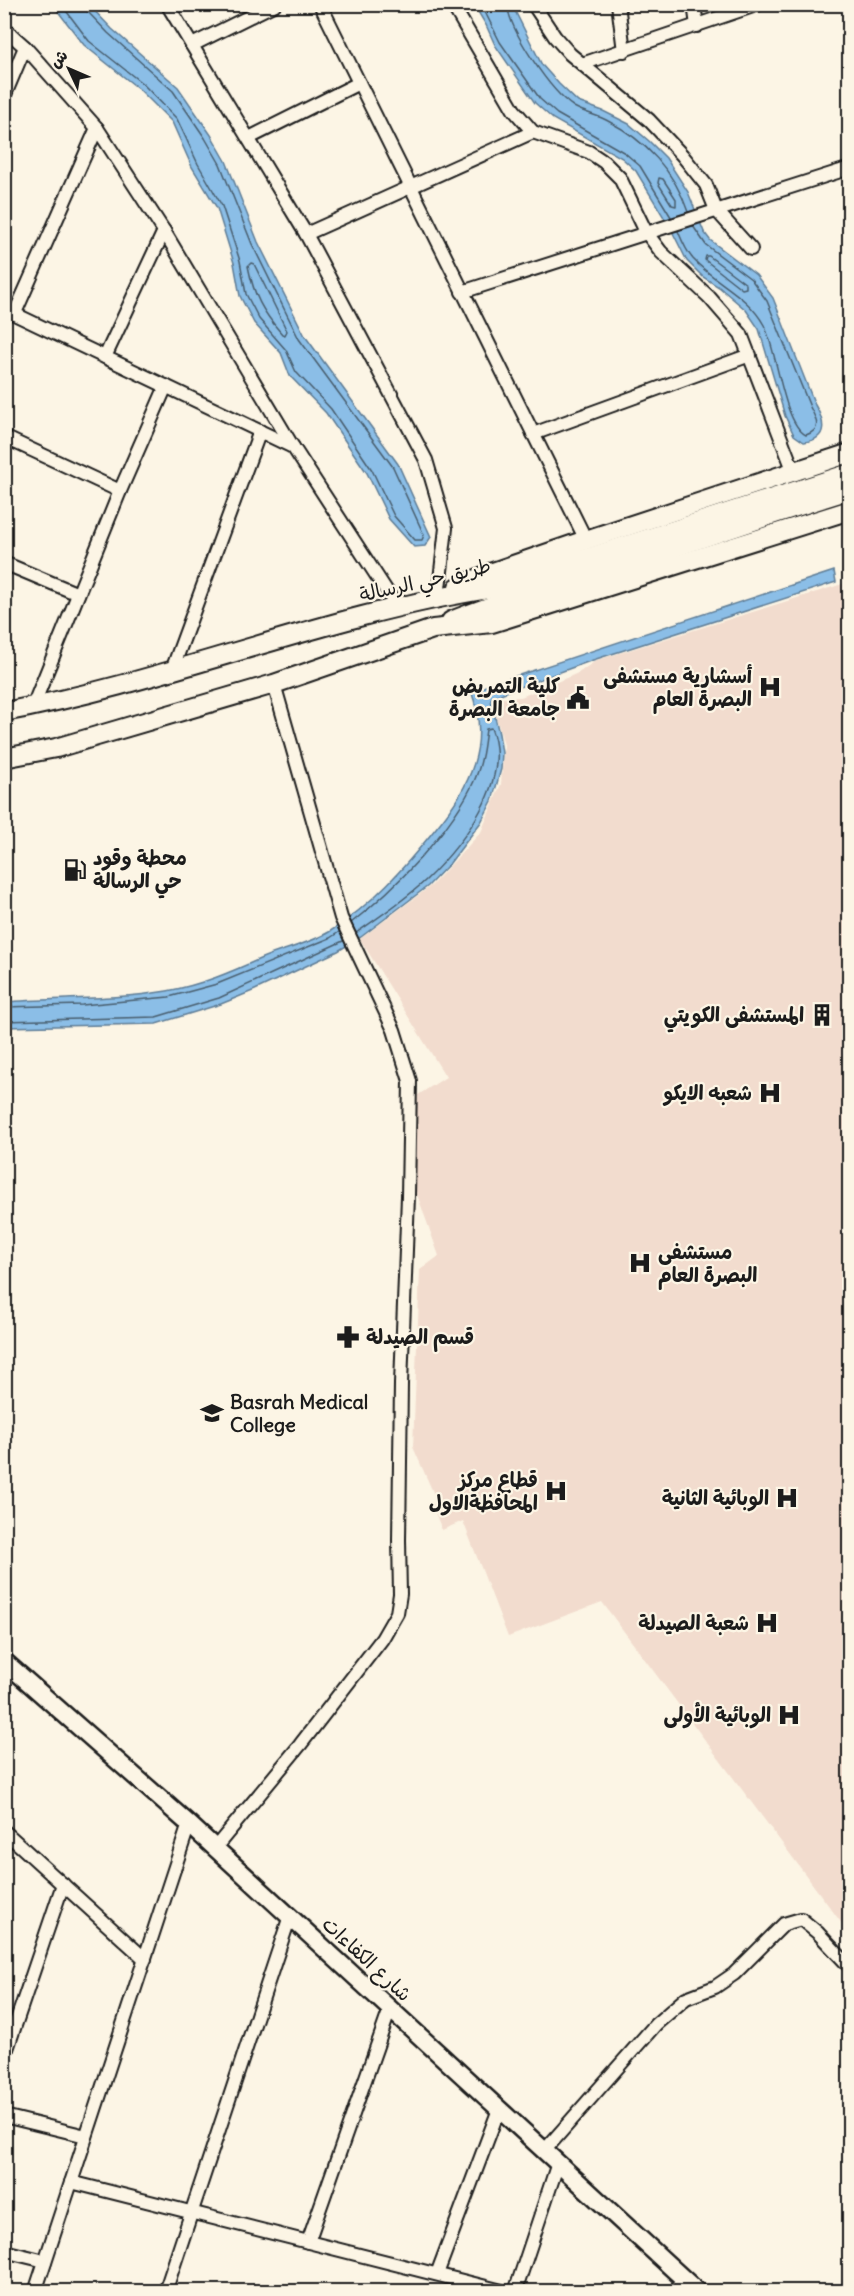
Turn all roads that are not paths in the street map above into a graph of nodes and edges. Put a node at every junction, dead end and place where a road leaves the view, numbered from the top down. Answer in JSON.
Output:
{"nodes":[{"id":1,"x":167,"y":4,"type":"edge"},
{"id":2,"x":275,"y":4,"type":"edge"},
{"id":3,"x":320,"y":4,"type":"edge"},
{"id":4,"x":452,"y":4,"type":"edge"},
{"id":5,"x":533,"y":4,"type":"edge"},
{"id":6,"x":618,"y":4,"type":"edge"},
{"id":7,"x":694,"y":4,"type":"edge"},
{"id":8,"x":759,"y":4,"type":"edge"},
{"id":9,"x":697,"y":26,"type":"junction"},
{"id":10,"x":4,"y":28,"type":"edge"},
{"id":11,"x":192,"y":45,"type":"junction"},
{"id":12,"x":25,"y":47,"type":"junction"},
{"id":13,"x":624,"y":51,"type":"junction"},
{"id":14,"x":582,"y":64,"type":"junction"},
{"id":15,"x":359,"y":83,"type":"junction"},
{"id":16,"x":4,"y":97,"type":"edge"},
{"id":17,"x":97,"y":128,"type":"junction"},
{"id":18,"x":533,"y":132,"type":"junction"},
{"id":19,"x":249,"y":138,"type":"junction"},
{"id":20,"x":849,"y":168,"type":"edge"},
{"id":21,"x":411,"y":187,"type":"junction"},
{"id":22,"x":710,"y":212,"type":"junction"},
{"id":23,"x":164,"y":231,"type":"junction"},
{"id":24,"x":646,"y":232,"type":"junction"},
{"id":25,"x":306,"y":234,"type":"junction"},
{"id":26,"x":751,"y":249,"type":"dead end"},
{"id":27,"x":462,"y":292,"type":"junction"},
{"id":28,"x":10,"y":311,"type":"edge"},
{"id":29,"x":750,"y":355,"type":"junction"},
{"id":30,"x":105,"y":357,"type":"junction"},
{"id":31,"x":166,"y":386,"type":"junction"},
{"id":32,"x":260,"y":432,"type":"junction"},
{"id":33,"x":533,"y":434,"type":"junction"},
{"id":34,"x":4,"y":437,"type":"edge"},
{"id":35,"x":293,"y":447,"type":"junction"},
{"id":36,"x":849,"y":453,"type":"edge"},
{"id":37,"x":794,"y":472,"type":"junction"},
{"id":38,"x":849,"y":473,"type":"edge"},
{"id":39,"x":849,"y":490,"type":"edge"},
{"id":40,"x":120,"y":491,"type":"junction"},
{"id":41,"x":847,"y":512,"type":"edge"},
{"id":42,"x":586,"y":540,"type":"junction"},
{"id":43,"x":4,"y":563,"type":"edge"},
{"id":44,"x":78,"y":594,"type":"junction"},
{"id":45,"x":438,"y":597,"type":"junction"},
{"id":46,"x":397,"y":607,"type":"junction"},
{"id":47,"x":433,"y":629,"type":"junction"},
{"id":48,"x":172,"y":670,"type":"junction"},
{"id":49,"x":274,"y":684,"type":"junction"},
{"id":50,"x":33,"y":706,"type":"junction"},
{"id":51,"x":4,"y":712,"type":"edge"},
{"id":52,"x":4,"y":758,"type":"edge"},
{"id":53,"x":4,"y":1661,"type":"edge"},
{"id":54,"x":189,"y":1824,"type":"junction"},
{"id":55,"x":4,"y":1831,"type":"edge"},
{"id":56,"x":215,"y":1848,"type":"junction"},
{"id":57,"x":63,"y":1884,"type":"junction"},
{"id":58,"x":290,"y":1916,"type":"junction"},
{"id":59,"x":145,"y":1959,"type":"junction"},
{"id":60,"x":849,"y":1967,"type":"edge"},
{"id":61,"x":390,"y":2009,"type":"junction"},
{"id":62,"x":4,"y":2058,"type":"edge"},
{"id":63,"x":499,"y":2109,"type":"junction"},
{"id":64,"x":4,"y":2116,"type":"edge"},
{"id":65,"x":87,"y":2136,"type":"junction"},
{"id":66,"x":544,"y":2150,"type":"junction"},
{"id":67,"x":558,"y":2163,"type":"junction"},
{"id":68,"x":71,"y":2182,"type":"junction"},
{"id":69,"x":191,"y":2212,"type":"junction"},
{"id":70,"x":308,"y":2242,"type":"junction"},
{"id":71,"x":4,"y":2251,"type":"edge"},
{"id":72,"x":45,"y":2261,"type":"junction"},
{"id":73,"x":437,"y":2274,"type":"junction"},
{"id":74,"x":679,"y":2284,"type":"edge"},
{"id":75,"x":35,"y":2292,"type":"edge"},
{"id":76,"x":165,"y":2292,"type":"edge"},
{"id":77,"x":506,"y":2292,"type":"edge"},
{"id":78,"x":515,"y":2292,"type":"edge"},
{"id":79,"x":698,"y":2292,"type":"edge"}],
"edges":[{"from":1,"to":11,"type":"street"},
{"from":2,"to":11,"type":"street"},
{"from":3,"to":15,"type":"street"},
{"from":4,"to":18,"type":"street"},
{"from":5,"to":14,"type":"street"},
{"from":6,"to":13,"type":"street"},
{"from":7,"to":9,"type":"street"},
{"from":8,"to":9,"type":"street"},
{"from":9,"to":13,"type":"street"},
{"from":10,"to":12,"type":"street"},
{"from":11,"to":19,"type":"street"},
{"from":12,"to":16,"type":"street"},
{"from":12,"to":17,"type":"street"},
{"from":13,"to":14,"type":"street"},
{"from":14,"to":22,"type":"street"},
{"from":15,"to":19,"type":"street"},
{"from":15,"to":21,"type":"street"},
{"from":17,"to":23,"type":"street"},
{"from":17,"to":28,"type":"street"},
{"from":18,"to":21,"type":"street"},
{"from":18,"to":24,"type":"street"},
{"from":19,"to":25,"type":"street"},
{"from":20,"to":22,"type":"street"},
{"from":21,"to":25,"type":"street"},
{"from":21,"to":27,"type":"street"},
{"from":22,"to":24,"type":"street"},
{"from":22,"to":26,"type":"street"},
{"from":23,"to":30,"type":"street"},
{"from":23,"to":35,"type":"street"},
{"from":24,"to":27,"type":"street"},
{"from":24,"to":29,"type":"street"},
{"from":25,"to":45,"type":"street"},
{"from":27,"to":33,"type":"street"},
{"from":28,"to":30,"type":"street"},
{"from":29,"to":33,"type":"street"},
{"from":29,"to":37,"type":"street"},
{"from":30,"to":31,"type":"street"},
{"from":31,"to":32,"type":"street"},
{"from":31,"to":40,"type":"street"},
{"from":32,"to":35,"type":"street"},
{"from":32,"to":48,"type":"street"},
{"from":33,"to":42,"type":"street"},
{"from":34,"to":40,"type":"street"},
{"from":35,"to":46,"type":"street"},
{"from":36,"to":37,"type":"main road"},
{"from":37,"to":42,"type":"main road"},
{"from":38,"to":45,"type":"main road","name":"طريق حي الرسالة"},
{"from":39,"to":47,"type":"main road","name":"طريق حي الرسالة"},
{"from":40,"to":44,"type":"street"},
{"from":41,"to":47,"type":"main road","name":"طريق حي الرسالة"},
{"from":42,"to":45,"type":"main road"},
{"from":43,"to":44,"type":"street"},
{"from":44,"to":50,"type":"street"},
{"from":45,"to":46,"type":"main road","name":"طريق حي الرسالة"},
{"from":46,"to":48,"type":"main road","name":"طريق حي الرسالة"},
{"from":47,"to":49,"type":"main road","name":"طريق حي الرسالة"},
{"from":48,"to":50,"type":"main road","name":"طريق حي الرسالة"},
{"from":49,"to":52,"type":"main road","name":"طريق حي الرسالة"},
{"from":49,"to":56,"type":"street"},
{"from":50,"to":51,"type":"main road","name":"طريق حي الرسالة"},
{"from":53,"to":54,"type":"street","name":"شارع الكفاءات"},
{"from":54,"to":56,"type":"street","name":"شارع الكفاءات"},
{"from":54,"to":59,"type":"street"},
{"from":55,"to":57,"type":"street"},
{"from":56,"to":58,"type":"street","name":"شارع الكفاءات"},
{"from":57,"to":59,"type":"street"},
{"from":57,"to":62,"type":"street"},
{"from":58,"to":61,"type":"street","name":"شارع الكفاءات"},
{"from":58,"to":69,"type":"street"},
{"from":59,"to":65,"type":"street"},
{"from":60,"to":66,"type":"street"},
{"from":61,"to":63,"type":"street","name":"شارع الكفاءات"},
{"from":61,"to":70,"type":"street"},
{"from":63,"to":66,"type":"street","name":"شارع الكفاءات"},
{"from":63,"to":73,"type":"street"},
{"from":64,"to":65,"type":"street"},
{"from":65,"to":68,"type":"street"},
{"from":66,"to":67,"type":"street","name":"شارع الكفاءات"},
{"from":67,"to":74,"type":"street","name":"شارع الكفاءات"},
{"from":67,"to":78,"type":"street"},
{"from":68,"to":69,"type":"street"},
{"from":68,"to":72,"type":"street"},
{"from":69,"to":70,"type":"street"},
{"from":69,"to":76,"type":"street"},
{"from":70,"to":73,"type":"street"},
{"from":71,"to":72,"type":"street"},
{"from":72,"to":75,"type":"street"},
{"from":73,"to":77,"type":"street"},
{"from":74,"to":79,"type":"street","name":"شارع الكفاءات"}]}
